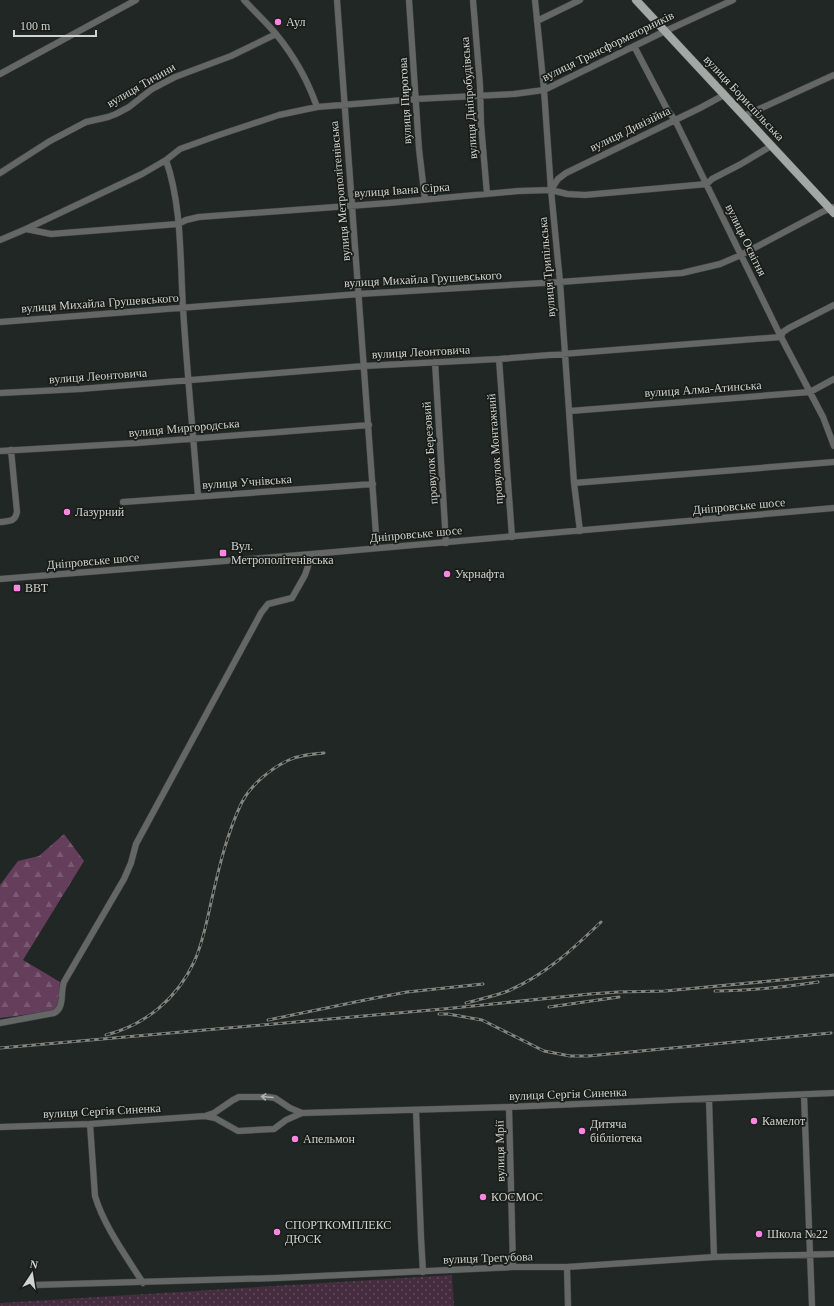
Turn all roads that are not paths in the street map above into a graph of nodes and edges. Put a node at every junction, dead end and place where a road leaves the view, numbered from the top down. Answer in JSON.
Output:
{"nodes":[{"id":1,"x":136,"y":0,"type":"edge"},
{"id":2,"x":244,"y":0,"type":"edge"},
{"id":3,"x":337,"y":0,"type":"edge"},
{"id":4,"x":410,"y":0,"type":"edge"},
{"id":5,"x":472,"y":0,"type":"edge"},
{"id":6,"x":535,"y":0,"type":"edge"},
{"id":7,"x":580,"y":0,"type":"edge"},
{"id":8,"x":636,"y":0,"type":"edge"},
{"id":9,"x":733,"y":0,"type":"edge"},
{"id":10,"x":537,"y":21,"type":"junction"},
{"id":11,"x":665,"y":31,"type":"junction"},
{"id":12,"x":276,"y":34,"type":"junction"},
{"id":13,"x":634,"y":46,"type":"junction"},
{"id":14,"x":0,"y":74,"type":"edge"},
{"id":15,"x":834,"y":75,"type":"edge"},
{"id":16,"x":544,"y":90,"type":"junction"},
{"id":17,"x":724,"y":95,"type":"junction"},
{"id":18,"x":480,"y":97,"type":"junction"},
{"id":19,"x":416,"y":99,"type":"junction"},
{"id":20,"x":345,"y":105,"type":"junction"},
{"id":21,"x":317,"y":107,"type":"junction"},
{"id":22,"x":744,"y":116,"type":"junction"},
{"id":23,"x":675,"y":120,"type":"junction"},
{"id":24,"x":771,"y":146,"type":"junction"},
{"id":25,"x":166,"y":160,"type":"junction"},
{"id":26,"x":0,"y":173,"type":"edge"},
{"id":27,"x":707,"y":184,"type":"junction"},
{"id":28,"x":550,"y":190,"type":"junction"},
{"id":29,"x":487,"y":194,"type":"junction"},
{"id":30,"x":425,"y":200,"type":"junction"},
{"id":31,"x":353,"y":205,"type":"junction"},
{"id":32,"x":833,"y":210,"type":"edge"},
{"id":33,"x":178,"y":224,"type":"junction"},
{"id":34,"x":26,"y":229,"type":"junction"},
{"id":35,"x":0,"y":240,"type":"edge"},
{"id":36,"x":741,"y":255,"type":"junction"},
{"id":37,"x":560,"y":282,"type":"junction"},
{"id":38,"x":359,"y":294,"type":"junction"},
{"id":39,"x":834,"y":305,"type":"edge"},
{"id":40,"x":183,"y":308,"type":"junction"},
{"id":41,"x":0,"y":322,"type":"edge"},
{"id":42,"x":781,"y":336,"type":"junction"},
{"id":43,"x":565,"y":353,"type":"junction"},
{"id":44,"x":499,"y":359,"type":"junction"},
{"id":45,"x":435,"y":362,"type":"junction"},
{"id":46,"x":364,"y":366,"type":"junction"},
{"id":47,"x":834,"y":379,"type":"edge"},
{"id":48,"x":188,"y":380,"type":"junction"},
{"id":49,"x":810,"y":392,"type":"junction"},
{"id":50,"x":0,"y":393,"type":"edge"},
{"id":51,"x":570,"y":411,"type":"junction"},
{"id":52,"x":369,"y":425,"type":"junction"},
{"id":53,"x":193,"y":437,"type":"junction"},
{"id":54,"x":834,"y":446,"type":"edge"},
{"id":55,"x":11,"y":450,"type":"junction"},
{"id":56,"x":0,"y":451,"type":"edge"},
{"id":57,"x":834,"y":462,"type":"edge"},
{"id":58,"x":574,"y":483,"type":"junction"},
{"id":59,"x":372,"y":484,"type":"junction"},
{"id":60,"x":198,"y":496,"type":"junction"},
{"id":61,"x":123,"y":502,"type":"dead end"},
{"id":62,"x":834,"y":508,"type":"edge"},
{"id":63,"x":0,"y":522,"type":"edge"},
{"id":64,"x":580,"y":531,"type":"junction"},
{"id":65,"x":512,"y":537,"type":"junction"},
{"id":66,"x":446,"y":543,"type":"junction"},
{"id":67,"x":377,"y":548,"type":"junction"},
{"id":68,"x":312,"y":554,"type":"junction"},
{"id":69,"x":0,"y":579,"type":"edge"},
{"id":70,"x":0,"y":1023,"type":"edge"},
{"id":71,"x":834,"y":1094,"type":"edge"},
{"id":72,"x":804,"y":1095,"type":"junction"},
{"id":73,"x":709,"y":1099,"type":"junction"},
{"id":74,"x":510,"y":1107,"type":"junction"},
{"id":75,"x":416,"y":1110,"type":"junction"},
{"id":76,"x":302,"y":1113,"type":"junction"},
{"id":77,"x":205,"y":1116,"type":"junction"},
{"id":78,"x":90,"y":1124,"type":"junction"},
{"id":79,"x":0,"y":1127,"type":"edge"},
{"id":80,"x":810,"y":1254,"type":"junction"},
{"id":81,"x":834,"y":1254,"type":"edge"},
{"id":82,"x":714,"y":1257,"type":"junction"},
{"id":83,"x":513,"y":1267,"type":"junction"},
{"id":84,"x":567,"y":1267,"type":"junction"},
{"id":85,"x":423,"y":1272,"type":"junction"},
{"id":86,"x":143,"y":1283,"type":"junction"},
{"id":87,"x":34,"y":1285,"type":"dead end"},
{"id":88,"x":568,"y":1306,"type":"edge"},
{"id":89,"x":812,"y":1306,"type":"edge"}],
"edges":[{"from":1,"to":14,"type":"street"},
{"from":2,"to":12,"type":"street"},
{"from":3,"to":20,"type":"street","name":"вулиця Метрополітенівська"},
{"from":4,"to":19,"type":"street","name":"вулиця Пирогова"},
{"from":5,"to":18,"type":"street","name":"вулиця Дніпробудівська"},
{"from":6,"to":10,"type":"street","name":"вулиця Трипільська"},
{"from":7,"to":10,"type":"street"},
{"from":8,"to":11,"type":"main road","name":"вулиця Бориспільська"},
{"from":9,"to":11,"type":"street","name":"вулиця Трансформаторників"},
{"from":10,"to":16,"type":"street","name":"вулиця Трипільська"},
{"from":11,"to":13,"type":"street","name":"вулиця Трансформаторників"},
{"from":11,"to":17,"type":"main road","name":"вулиця Бориспільська"},
{"from":12,"to":21,"type":"street"},
{"from":12,"to":26,"type":"street","name":"вулиця Тичини"},
{"from":13,"to":16,"type":"street","name":"вулиця Трансформаторників"},
{"from":13,"to":23,"type":"street","name":"вулиця Освітня"},
{"from":15,"to":22,"type":"street"},
{"from":16,"to":18,"type":"street","name":"вулиця Трансформаторників"},
{"from":16,"to":28,"type":"street","name":"вулиця Трипільська"},
{"from":17,"to":22,"type":"main road","name":"вулиця Бориспільська"},
{"from":17,"to":23,"type":"street","name":"вулиця Дивізійна"},
{"from":18,"to":19,"type":"street","name":"вулиця Трансформаторників"},
{"from":18,"to":29,"type":"street","name":"вулиця Дніпробудівська"},
{"from":19,"to":20,"type":"street","name":"вулиця Трансформаторників"},
{"from":19,"to":30,"type":"street","name":"вулиця Пирогова"},
{"from":20,"to":21,"type":"street","name":"вулиця Трансформаторників"},
{"from":20,"to":31,"type":"street","name":"вулиця Метрополітенівська"},
{"from":21,"to":25,"type":"street","name":"вулиця Трансформаторників"},
{"from":22,"to":24,"type":"main road","name":"вулиця Бориспільська"},
{"from":23,"to":27,"type":"street","name":"вулиця Освітня"},
{"from":23,"to":28,"type":"street","name":"вулиця Дивізійна"},
{"from":24,"to":27,"type":"street","name":"вулиця Івана Сірка"},
{"from":24,"to":32,"type":"main road","name":"вулиця Бориспільська"},
{"from":25,"to":33,"type":"street"},
{"from":25,"to":34,"type":"street","name":"вулиця Трансформаторників"},
{"from":27,"to":28,"type":"street","name":"вулиця Івана Сірка"},
{"from":27,"to":36,"type":"street","name":"вулиця Освітня"},
{"from":28,"to":29,"type":"street","name":"вулиця Івана Сірка"},
{"from":28,"to":37,"type":"street","name":"вулиця Трипільська"},
{"from":29,"to":30,"type":"street","name":"вулиця Івана Сірка"},
{"from":30,"to":31,"type":"street","name":"вулиця Івана Сірка"},
{"from":31,"to":33,"type":"street","name":"вулиця Івана Сірка"},
{"from":31,"to":38,"type":"street","name":"вулиця Метрополітенівська"},
{"from":32,"to":36,"type":"street","name":"вулиця Михайла Грушевського"},
{"from":33,"to":34,"type":"street","name":"вулиця Івана Сірка"},
{"from":33,"to":40,"type":"street"},
{"from":34,"to":35,"type":"street","name":"вулиця Трансформаторників"},
{"from":36,"to":37,"type":"street","name":"вулиця Михайла Грушевського"},
{"from":36,"to":42,"type":"street","name":"вулиця Освітня"},
{"from":37,"to":38,"type":"street","name":"вулиця Михайла Грушевського"},
{"from":37,"to":43,"type":"street","name":"вулиця Трипільська"},
{"from":38,"to":40,"type":"street","name":"вулиця Михайла Грушевського"},
{"from":38,"to":46,"type":"street","name":"вулиця Метрополітенівська"},
{"from":39,"to":42,"type":"street"},
{"from":40,"to":41,"type":"street","name":"вулиця Михайла Грушевського"},
{"from":40,"to":48,"type":"street"},
{"from":42,"to":43,"type":"street","name":"вулиця Леонтовича"},
{"from":42,"to":49,"type":"street","name":"вулиця Освітня"},
{"from":43,"to":44,"type":"street","name":"вулиця Леонтовича"},
{"from":43,"to":51,"type":"street","name":"вулиця Трипільська"},
{"from":44,"to":45,"type":"street","name":"вулиця Леонтовича"},
{"from":44,"to":65,"type":"street","name":"провулок Монтажний"},
{"from":45,"to":46,"type":"street","name":"вулиця Леонтовича"},
{"from":45,"to":66,"type":"street","name":"провулок Березовий"},
{"from":46,"to":48,"type":"street","name":"вулиця Леонтовича"},
{"from":46,"to":52,"type":"street","name":"вулиця Метрополітенівська"},
{"from":47,"to":49,"type":"street","name":"вулиця Алма-Атинська"},
{"from":48,"to":50,"type":"street","name":"вулиця Леонтовича"},
{"from":48,"to":53,"type":"street"},
{"from":49,"to":51,"type":"street","name":"вулиця Алма-Атинська"},
{"from":49,"to":54,"type":"street","name":"вулиця Освітня"},
{"from":51,"to":58,"type":"street","name":"вулиця Трипільська"},
{"from":52,"to":53,"type":"street","name":"вулиця Миргородська"},
{"from":52,"to":59,"type":"street","name":"вулиця Метрополітенівська"},
{"from":53,"to":55,"type":"street","name":"вулиця Миргородська"},
{"from":53,"to":60,"type":"street"},
{"from":55,"to":56,"type":"street","name":"вулиця Миргородська"},
{"from":55,"to":63,"type":"street"},
{"from":57,"to":58,"type":"street"},
{"from":58,"to":64,"type":"street","name":"вулиця Трипільська"},
{"from":59,"to":60,"type":"street","name":"вулиця Учнівська"},
{"from":59,"to":67,"type":"street","name":"вулиця Метрополітенівська"},
{"from":60,"to":61,"type":"street","name":"вулиця Учнівська"},
{"from":62,"to":64,"type":"street","name":"Дніпровське шосе"},
{"from":64,"to":65,"type":"street","name":"Дніпровське шосе"},
{"from":65,"to":66,"type":"street","name":"Дніпровське шосе"},
{"from":66,"to":67,"type":"street","name":"Дніпровське шосе"},
{"from":67,"to":68,"type":"street","name":"Дніпровське шосе"},
{"from":68,"to":69,"type":"street","name":"Дніпровське шосе"},
{"from":68,"to":70,"type":"street"},
{"from":71,"to":72,"type":"street","name":"вулиця Сергія Синенка"},
{"from":72,"to":73,"type":"street","name":"вулиця Сергія Синенка"},
{"from":72,"to":80,"type":"street"},
{"from":73,"to":74,"type":"street","name":"вулиця Сергія Синенка"},
{"from":73,"to":82,"type":"street"},
{"from":74,"to":75,"type":"street","name":"вулиця Сергія Синенка"},
{"from":74,"to":83,"type":"street","name":"вулиця Мрії"},
{"from":75,"to":76,"type":"street","name":"вулиця Сергія Синенка"},
{"from":75,"to":85,"type":"street"},
{"from":76,"to":77,"type":"street","name":"вулиця Сергія Синенка"},
{"from":76,"to":77,"type":"street","name":"вулиця Сергія Синенка","one_way":true},
{"from":77,"to":78,"type":"street","name":"вулиця Сергія Синенка"},
{"from":78,"to":79,"type":"street","name":"вулиця Сергія Синенка"},
{"from":78,"to":86,"type":"street"},
{"from":80,"to":81,"type":"street","name":"вулиця Трегубова"},
{"from":80,"to":82,"type":"street","name":"вулиця Трегубова"},
{"from":80,"to":89,"type":"street"},
{"from":82,"to":84,"type":"street","name":"вулиця Трегубова"},
{"from":83,"to":84,"type":"street","name":"вулиця Трегубова"},
{"from":83,"to":85,"type":"street","name":"вулиця Трегубова"},
{"from":84,"to":88,"type":"street"},
{"from":85,"to":86,"type":"street","name":"вулиця Трегубова"},
{"from":86,"to":87,"type":"street","name":"вулиця Трегубова"}]}
